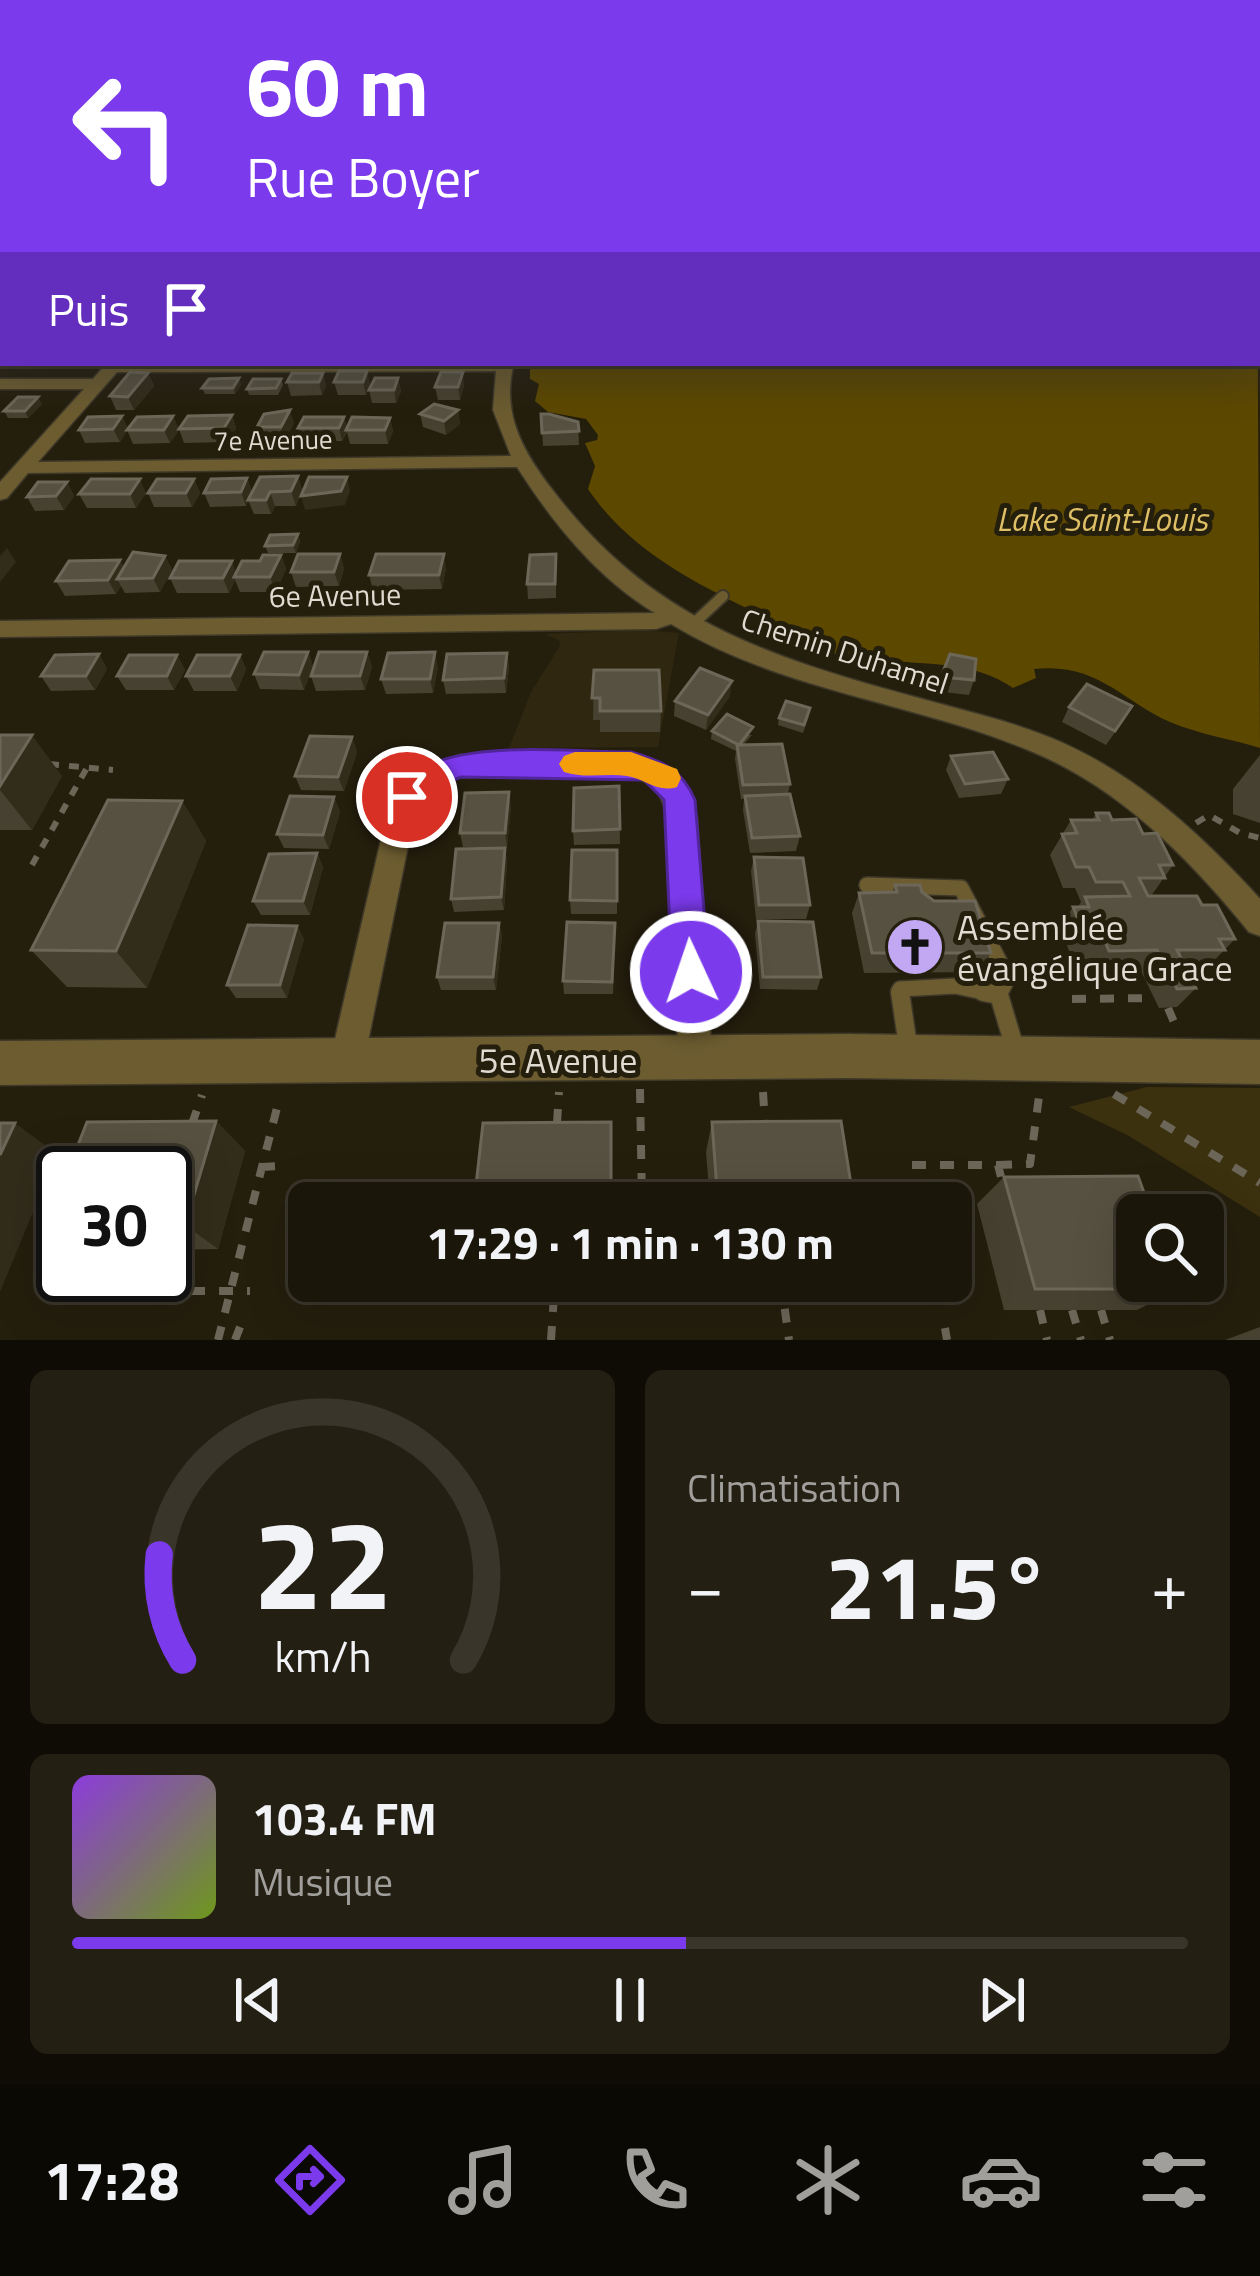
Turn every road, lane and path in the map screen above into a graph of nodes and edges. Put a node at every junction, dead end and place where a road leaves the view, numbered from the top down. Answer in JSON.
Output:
{"nodes":[{"id":1,"x":114,"y":366,"type":"edge"},
{"id":2,"x":505,"y":366,"type":"edge"},
{"id":3,"x":0,"y":384,"type":"edge"},
{"id":4,"x":96,"y":384,"type":"junction"},
{"id":5,"x":523,"y":461,"type":"junction"},
{"id":6,"x":23,"y":468,"type":"junction"},
{"id":7,"x":1,"y":492,"type":"edge"},
{"id":8,"x":723,"y":596,"type":"dead end"},
{"id":9,"x":680,"y":622,"type":"junction"},
{"id":10,"x":0,"y":629,"type":"edge"},
{"id":11,"x":34,"y":764,"type":"edge"},
{"id":12,"x":89,"y":764,"type":"junction"},
{"id":13,"x":112,"y":770,"type":"dead end"},
{"id":14,"x":1176,"y":835,"type":"junction"},
{"id":15,"x":1260,"y":838,"type":"edge"},
{"id":16,"x":32,"y":865,"type":"dead end"},
{"id":17,"x":867,"y":885,"type":"dead end"},
{"id":18,"x":1260,"y":922,"type":"edge"},
{"id":19,"x":999,"y":994,"type":"junction"},
{"id":20,"x":1154,"y":998,"type":"dead end"},
{"id":21,"x":1072,"y":999,"type":"dead end"},
{"id":22,"x":695,"y":1057,"type":"junction"},
{"id":23,"x":760,"y":1057,"type":"junction"},
{"id":24,"x":910,"y":1057,"type":"junction"},
{"id":25,"x":560,"y":1059,"type":"junction"},
{"id":26,"x":639,"y":1059,"type":"junction"},
{"id":27,"x":1027,"y":1059,"type":"junction"},
{"id":28,"x":290,"y":1061,"type":"junction"},
{"id":29,"x":347,"y":1061,"type":"junction"},
{"id":30,"x":1260,"y":1061,"type":"edge"},
{"id":31,"x":214,"y":1062,"type":"junction"},
{"id":32,"x":0,"y":1063,"type":"edge"},
{"id":33,"x":1100,"y":1087,"type":"dead end"},
{"id":34,"x":557,"y":1126,"type":"junction"},
{"id":35,"x":190,"y":1131,"type":"edge"},
{"id":36,"x":542,"y":1132,"type":"edge"},
{"id":37,"x":766,"y":1134,"type":"edge"},
{"id":38,"x":556,"y":1139,"type":"edge"},
{"id":39,"x":1027,"y":1164,"type":"junction"},
{"id":40,"x":912,"y":1165,"type":"dead end"},
{"id":41,"x":998,"y":1165,"type":"junction"},
{"id":42,"x":283,"y":1166,"type":"dead end"},
{"id":43,"x":261,"y":1167,"type":"junction"},
{"id":44,"x":642,"y":1182,"type":"edge"},
{"id":45,"x":1003,"y":1184,"type":"edge"},
{"id":46,"x":1033,"y":1184,"type":"edge"},
{"id":47,"x":1260,"y":1184,"type":"edge"},
{"id":48,"x":192,"y":1291,"type":"edge"},
{"id":49,"x":250,"y":1291,"type":"dead end"},
{"id":50,"x":229,"y":1292,"type":"junction"},
{"id":51,"x":554,"y":1302,"type":"edge"},
{"id":52,"x":784,"y":1302,"type":"edge"},
{"id":53,"x":1040,"y":1310,"type":"edge"},
{"id":54,"x":1072,"y":1310,"type":"edge"},
{"id":55,"x":1101,"y":1310,"type":"edge"},
{"id":56,"x":242,"y":1322,"type":"dead end"},
{"id":57,"x":944,"y":1328,"type":"dead end"},
{"id":58,"x":218,"y":1340,"type":"edge"},
{"id":59,"x":236,"y":1340,"type":"edge"},
{"id":60,"x":551,"y":1340,"type":"edge"},
{"id":61,"x":789,"y":1340,"type":"edge"},
{"id":62,"x":947,"y":1340,"type":"edge"},
{"id":63,"x":1047,"y":1340,"type":"edge"},
{"id":64,"x":1081,"y":1340,"type":"edge"},
{"id":65,"x":1110,"y":1340,"type":"edge"}],
"edges":[{"from":1,"to":4,"type":"street"},
{"from":2,"to":5,"type":"street","name":"Chemin Duhamel"},
{"from":3,"to":4,"type":"street"},
{"from":4,"to":6,"type":"street"},
{"from":5,"to":6,"type":"street","name":"7e Avenue"},
{"from":5,"to":9,"type":"street","name":"Chemin Duhamel"},
{"from":6,"to":7,"type":"street"},
{"from":8,"to":9,"type":"lane"},
{"from":9,"to":10,"type":"street","name":"6e Avenue"},
{"from":9,"to":14,"type":"street","name":"Chemin Duhamel"},
{"from":11,"to":12,"type":"path"},
{"from":12,"to":13,"type":"path"},
{"from":12,"to":16,"type":"path"},
{"from":14,"to":15,"type":"path"},
{"from":14,"to":18,"type":"street","name":"Chemin Duhamel"},
{"from":17,"to":19,"type":"lane"},
{"from":19,"to":24,"type":"lane"},
{"from":19,"to":27,"type":"lane"},
{"from":20,"to":21,"type":"path"},
{"from":22,"to":23,"type":"street","name":"5e Avenue"},
{"from":22,"to":26,"type":"street","name":"5e Avenue"},
{"from":22,"to":29,"type":"street"},
{"from":23,"to":24,"type":"street","name":"5e Avenue"},
{"from":23,"to":37,"type":"path"},
{"from":24,"to":27,"type":"street","name":"5e Avenue"},
{"from":25,"to":26,"type":"street","name":"5e Avenue"},
{"from":25,"to":29,"type":"street","name":"5e Avenue"},
{"from":25,"to":34,"type":"path"},
{"from":26,"to":44,"type":"path"},
{"from":27,"to":30,"type":"street","name":"5e Avenue"},
{"from":27,"to":39,"type":"path"},
{"from":28,"to":29,"type":"street","name":"5e Avenue"},
{"from":28,"to":31,"type":"street","name":"5e Avenue"},
{"from":28,"to":43,"type":"path"},
{"from":31,"to":32,"type":"street","name":"5e Avenue"},
{"from":31,"to":35,"type":"path"},
{"from":33,"to":47,"type":"path"},
{"from":34,"to":36,"type":"path"},
{"from":34,"to":38,"type":"path"},
{"from":39,"to":41,"type":"path"},
{"from":39,"to":46,"type":"path"},
{"from":40,"to":41,"type":"path"},
{"from":41,"to":45,"type":"path"},
{"from":42,"to":43,"type":"path"},
{"from":43,"to":50,"type":"path"},
{"from":48,"to":50,"type":"path"},
{"from":49,"to":50,"type":"path"},
{"from":50,"to":58,"type":"path"},
{"from":51,"to":60,"type":"path"},
{"from":52,"to":61,"type":"path"},
{"from":53,"to":63,"type":"path"},
{"from":54,"to":64,"type":"path"},
{"from":55,"to":65,"type":"path"},
{"from":56,"to":59,"type":"path"},
{"from":57,"to":62,"type":"path"}]}
